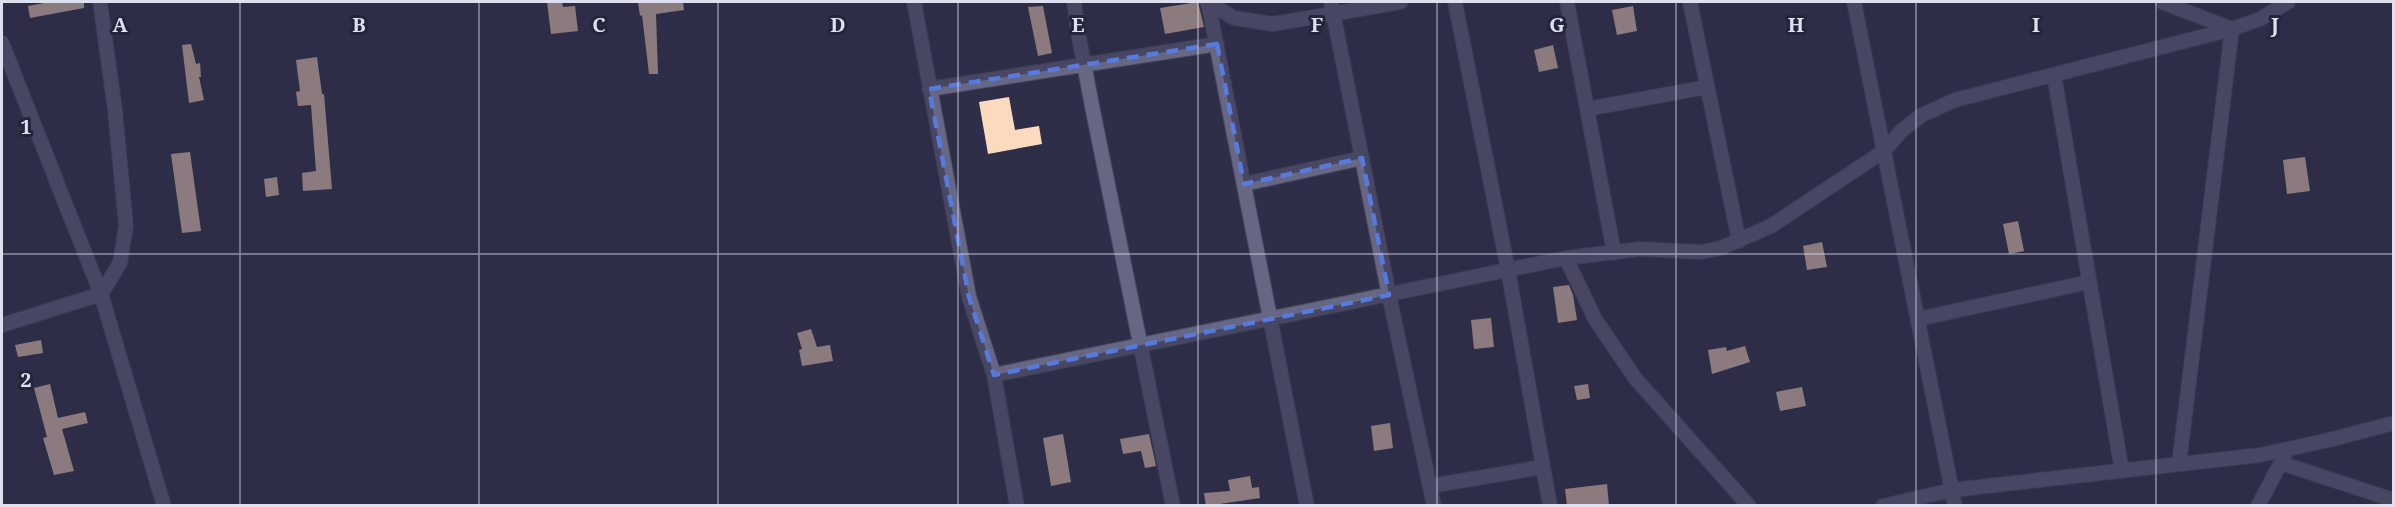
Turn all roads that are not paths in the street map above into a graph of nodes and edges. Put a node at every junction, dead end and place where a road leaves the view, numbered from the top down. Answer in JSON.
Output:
{"nodes":[{"id":1,"x":100,"y":2,"type":"edge"},
{"id":2,"x":914,"y":2,"type":"edge"},
{"id":3,"x":1074,"y":2,"type":"edge"},
{"id":4,"x":1208,"y":2,"type":"edge"},
{"id":5,"x":1401,"y":2,"type":"edge"},
{"id":6,"x":1455,"y":2,"type":"edge"},
{"id":7,"x":1567,"y":2,"type":"edge"},
{"id":8,"x":1690,"y":2,"type":"edge"},
{"id":9,"x":1854,"y":2,"type":"edge"},
{"id":10,"x":2162,"y":2,"type":"edge"},
{"id":11,"x":2288,"y":2,"type":"edge"},
{"id":12,"x":1332,"y":7,"type":"edge"},
{"id":13,"x":2232,"y":29,"type":"junction"},
{"id":14,"x":2,"y":43,"type":"edge"},
{"id":15,"x":1217,"y":44,"type":"junction"},
{"id":16,"x":4,"y":60,"type":"edge"},
{"id":17,"x":1084,"y":64,"type":"junction"},
{"id":18,"x":2054,"y":75,"type":"junction"},
{"id":19,"x":1707,"y":87,"type":"junction"},
{"id":20,"x":928,"y":89,"type":"junction"},
{"id":21,"x":1587,"y":109,"type":"junction"},
{"id":22,"x":1884,"y":150,"type":"junction"},
{"id":23,"x":1362,"y":158,"type":"junction"},
{"id":24,"x":1244,"y":184,"type":"junction"},
{"id":25,"x":1739,"y":241,"type":"junction"},
{"id":26,"x":1614,"y":252,"type":"junction"},
{"id":27,"x":1566,"y":258,"type":"junction"},
{"id":28,"x":1508,"y":270,"type":"junction"},
{"id":29,"x":2089,"y":282,"type":"junction"},
{"id":30,"x":101,"y":294,"type":"junction"},
{"id":31,"x":1389,"y":295,"type":"junction"},
{"id":32,"x":1270,"y":319,"type":"junction"},
{"id":33,"x":1918,"y":319,"type":"junction"},
{"id":34,"x":2,"y":325,"type":"edge"},
{"id":35,"x":1141,"y":346,"type":"junction"},
{"id":36,"x":994,"y":375,"type":"junction"},
{"id":37,"x":2394,"y":423,"type":"edge"},
{"id":38,"x":2288,"y":449,"type":"junction"},
{"id":39,"x":2281,"y":463,"type":"junction"},
{"id":40,"x":2179,"y":464,"type":"junction"},
{"id":41,"x":1543,"y":467,"type":"junction"},
{"id":42,"x":2122,"y":471,"type":"junction"},
{"id":43,"x":1430,"y":486,"type":"junction"},
{"id":44,"x":1952,"y":490,"type":"junction"},
{"id":45,"x":2394,"y":500,"type":"edge"},
{"id":46,"x":164,"y":506,"type":"edge"},
{"id":47,"x":1017,"y":506,"type":"edge"},
{"id":48,"x":1173,"y":506,"type":"edge"},
{"id":49,"x":1307,"y":506,"type":"edge"},
{"id":50,"x":1434,"y":506,"type":"edge"},
{"id":51,"x":1550,"y":506,"type":"edge"},
{"id":52,"x":1749,"y":506,"type":"edge"},
{"id":53,"x":1883,"y":506,"type":"edge"},
{"id":54,"x":1955,"y":506,"type":"edge"},
{"id":55,"x":2258,"y":506,"type":"edge"}],
"edges":[{"from":1,"to":30,"type":"street"},
{"from":2,"to":20,"type":"street"},
{"from":3,"to":17,"type":"street"},
{"from":4,"to":12,"type":"street"},
{"from":4,"to":15,"type":"street"},
{"from":5,"to":12,"type":"street"},
{"from":6,"to":28,"type":"street"},
{"from":7,"to":21,"type":"street"},
{"from":8,"to":19,"type":"street"},
{"from":9,"to":22,"type":"street"},
{"from":10,"to":13,"type":"street"},
{"from":11,"to":13,"type":"street"},
{"from":12,"to":23,"type":"street"},
{"from":13,"to":18,"type":"street"},
{"from":13,"to":40,"type":"street"},
{"from":14,"to":16,"type":"street"},
{"from":15,"to":17,"type":"street"},
{"from":15,"to":24,"type":"street"},
{"from":16,"to":30,"type":"street"},
{"from":17,"to":20,"type":"street"},
{"from":17,"to":35,"type":"street"},
{"from":18,"to":22,"type":"street"},
{"from":18,"to":29,"type":"street"},
{"from":19,"to":21,"type":"street"},
{"from":19,"to":25,"type":"street"},
{"from":20,"to":36,"type":"street"},
{"from":21,"to":26,"type":"street"},
{"from":22,"to":25,"type":"street"},
{"from":22,"to":33,"type":"street"},
{"from":23,"to":24,"type":"street"},
{"from":23,"to":31,"type":"street"},
{"from":24,"to":32,"type":"street"},
{"from":25,"to":26,"type":"street"},
{"from":26,"to":27,"type":"street"},
{"from":27,"to":28,"type":"street"},
{"from":27,"to":52,"type":"street"},
{"from":28,"to":31,"type":"street"},
{"from":28,"to":41,"type":"street"},
{"from":29,"to":33,"type":"street"},
{"from":29,"to":42,"type":"street"},
{"from":30,"to":34,"type":"street"},
{"from":30,"to":46,"type":"street"},
{"from":31,"to":32,"type":"street"},
{"from":31,"to":43,"type":"street"},
{"from":32,"to":35,"type":"street"},
{"from":32,"to":49,"type":"street"},
{"from":33,"to":44,"type":"street"},
{"from":35,"to":36,"type":"street"},
{"from":35,"to":48,"type":"street"},
{"from":36,"to":47,"type":"street"},
{"from":37,"to":38,"type":"street"},
{"from":38,"to":39,"type":"street"},
{"from":38,"to":40,"type":"street"},
{"from":39,"to":45,"type":"street"},
{"from":39,"to":55,"type":"street"},
{"from":40,"to":42,"type":"street"},
{"from":41,"to":43,"type":"street"},
{"from":41,"to":51,"type":"street"},
{"from":42,"to":44,"type":"street"},
{"from":43,"to":50,"type":"street"},
{"from":44,"to":53,"type":"street"},
{"from":44,"to":54,"type":"street"}]}
